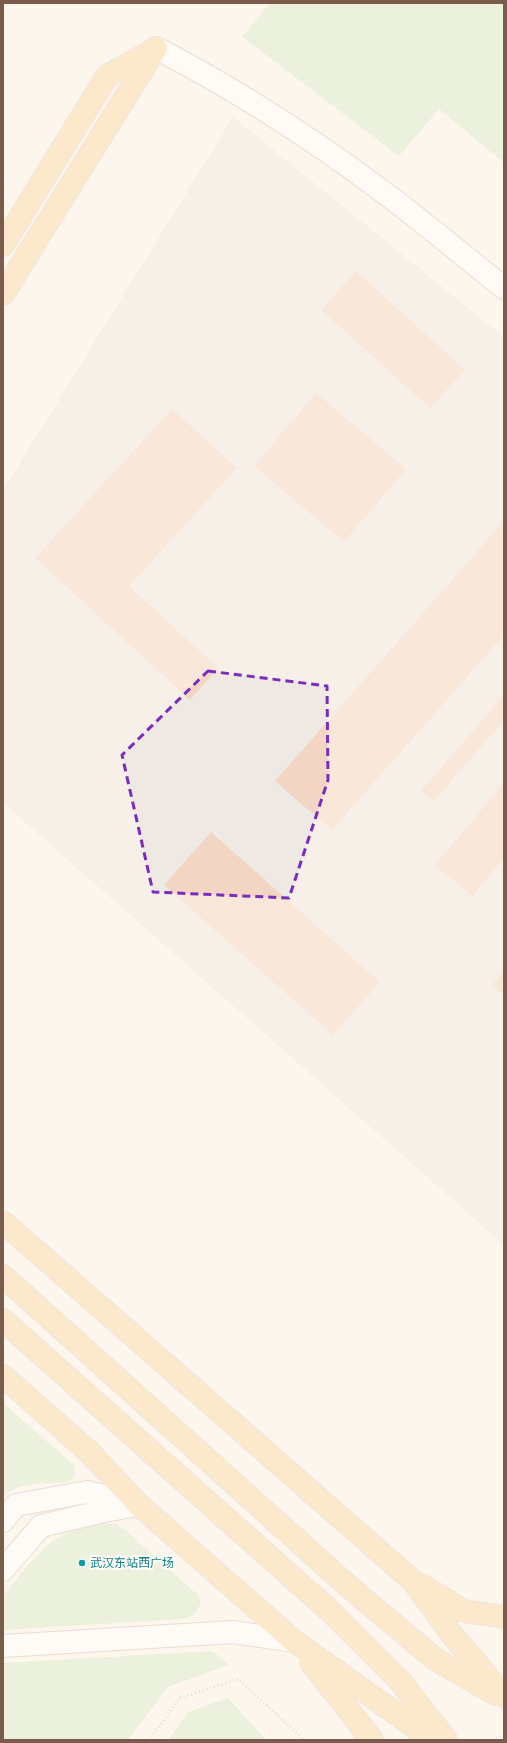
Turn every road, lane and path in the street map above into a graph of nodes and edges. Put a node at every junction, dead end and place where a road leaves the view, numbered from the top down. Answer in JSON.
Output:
{"nodes":[{"id":1,"x":156,"y":48,"type":"junction"},
{"id":2,"x":3,"y":245,"type":"edge"},
{"id":3,"x":504,"y":288,"type":"edge"},
{"id":4,"x":3,"y":294,"type":"edge"},
{"id":5,"x":3,"y":1222,"type":"edge"},
{"id":6,"x":3,"y":1276,"type":"edge"},
{"id":7,"x":3,"y":1320,"type":"edge"},
{"id":8,"x":3,"y":1376,"type":"edge"},
{"id":9,"x":139,"y":1505,"type":"junction"},
{"id":10,"x":3,"y":1520,"type":"edge"},
{"id":11,"x":3,"y":1570,"type":"edge"},
{"id":12,"x":413,"y":1581,"type":"junction"},
{"id":13,"x":504,"y":1617,"type":"edge"},
{"id":14,"x":294,"y":1641,"type":"junction"},
{"id":15,"x":3,"y":1646,"type":"edge"},
{"id":16,"x":504,"y":1696,"type":"edge"},
{"id":17,"x":504,"y":1699,"type":"edge"},
{"id":18,"x":149,"y":1740,"type":"edge"},
{"id":19,"x":304,"y":1740,"type":"edge"},
{"id":20,"x":372,"y":1740,"type":"edge"},
{"id":21,"x":433,"y":1740,"type":"edge"},
{"id":22,"x":446,"y":1740,"type":"edge"}],
"edges":[{"from":1,"to":2,"type":"main road"},
{"from":1,"to":3,"type":"street"},
{"from":1,"to":4,"type":"main road"},
{"from":5,"to":12,"type":"main road"},
{"from":6,"to":17,"type":"main road"},
{"from":7,"to":22,"type":"main road"},
{"from":8,"to":9,"type":"main road"},
{"from":9,"to":10,"type":"street"},
{"from":9,"to":11,"type":"street"},
{"from":9,"to":14,"type":"main road"},
{"from":12,"to":13,"type":"main road"},
{"from":12,"to":16,"type":"main road"},
{"from":14,"to":15,"type":"street"},
{"from":14,"to":20,"type":"main road"},
{"from":14,"to":21,"type":"main road"},
{"from":18,"to":19,"type":"path"}]}
